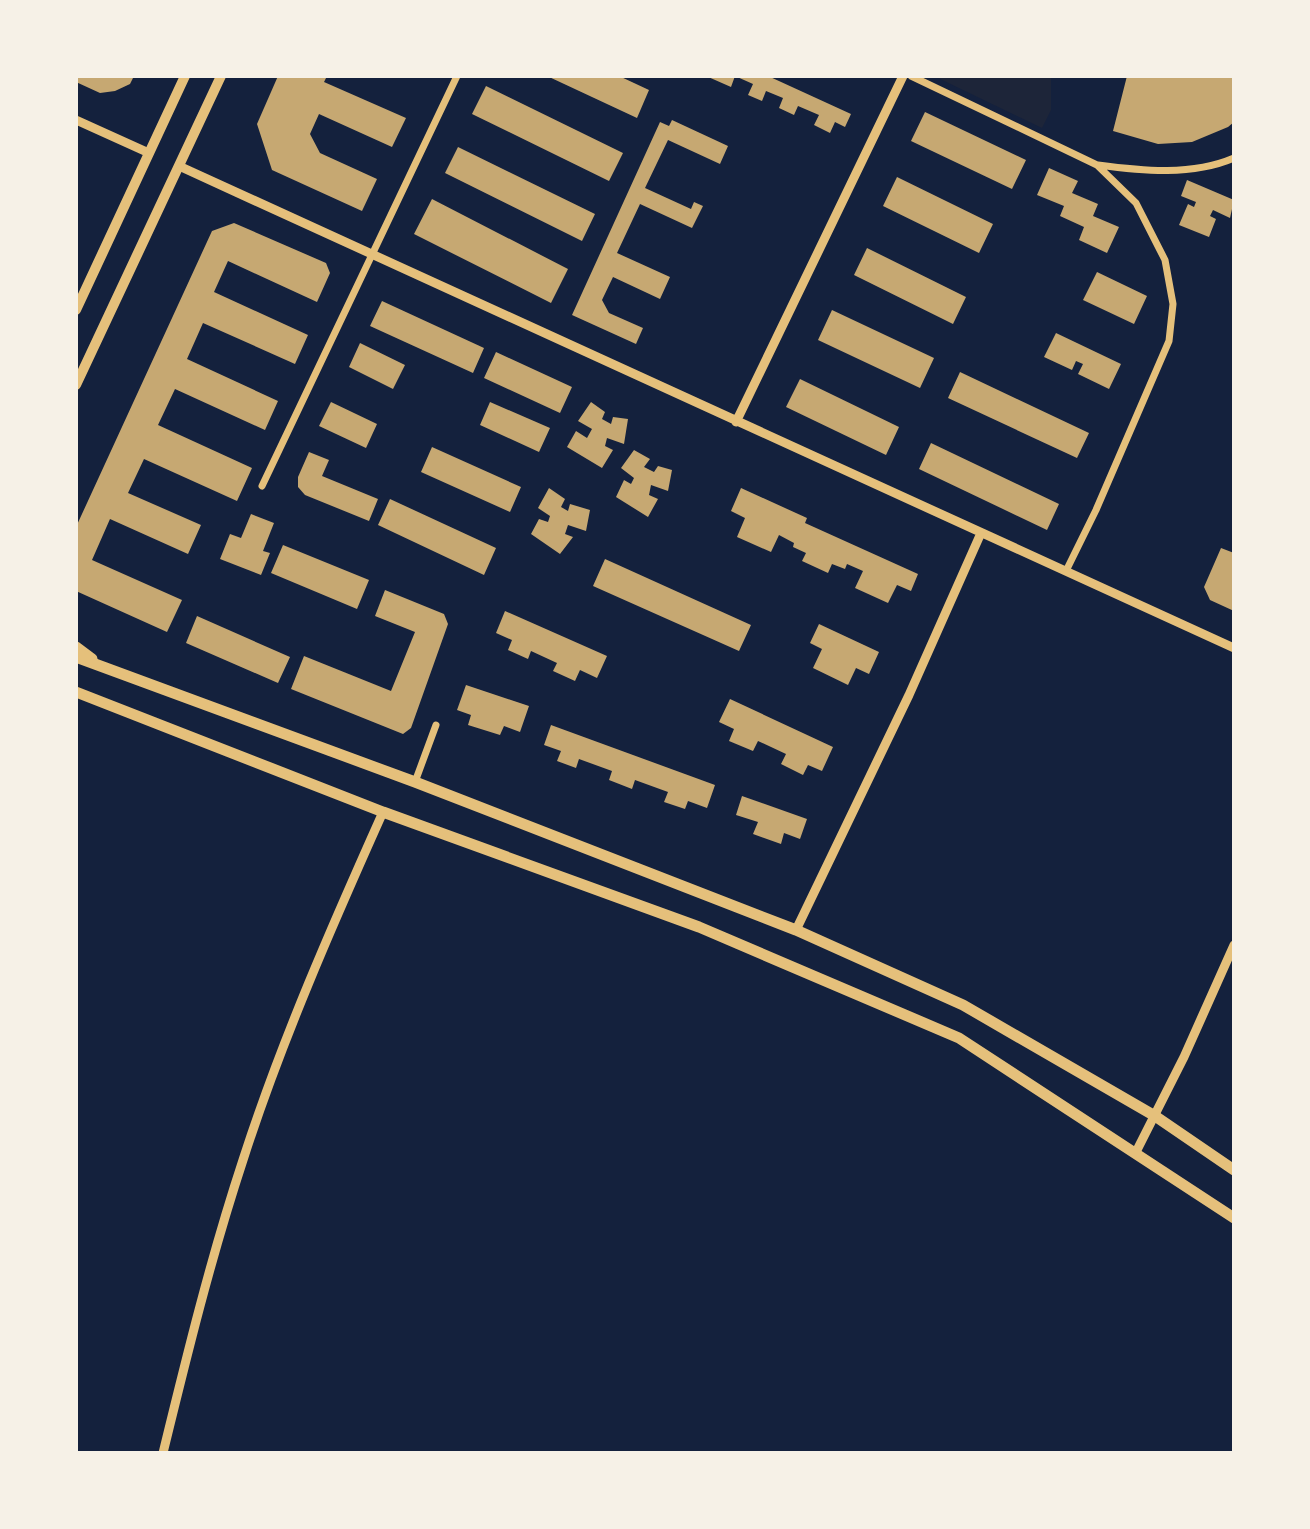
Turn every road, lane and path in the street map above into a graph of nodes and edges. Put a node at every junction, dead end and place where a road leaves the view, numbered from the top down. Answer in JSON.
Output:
{"nodes":[{"id":1,"x":185,"y":76,"type":"edge"},
{"id":2,"x":221,"y":76,"type":"edge"},
{"id":3,"x":457,"y":76,"type":"edge"},
{"id":4,"x":903,"y":76,"type":"edge"},
{"id":5,"x":911,"y":76,"type":"edge"},
{"id":6,"x":76,"y":120,"type":"edge"},
{"id":7,"x":149,"y":153,"type":"junction"},
{"id":8,"x":1234,"y":158,"type":"edge"},
{"id":9,"x":1097,"y":165,"type":"junction"},
{"id":10,"x":179,"y":166,"type":"junction"},
{"id":11,"x":372,"y":255,"type":"junction"},
{"id":12,"x":76,"y":310,"type":"edge"},
{"id":13,"x":76,"y":385,"type":"edge"},
{"id":14,"x":736,"y":422,"type":"junction"},
{"id":15,"x":262,"y":486,"type":"dead end"},
{"id":16,"x":981,"y":533,"type":"junction"},
{"id":17,"x":1066,"y":571,"type":"junction"},
{"id":18,"x":76,"y":647,"type":"edge"},
{"id":19,"x":1234,"y":648,"type":"edge"},
{"id":20,"x":76,"y":657,"type":"edge"},
{"id":21,"x":109,"y":670,"type":"junction"},
{"id":22,"x":76,"y":695,"type":"edge"},
{"id":23,"x":436,"y":725,"type":"dead end"},
{"id":24,"x":415,"y":782,"type":"junction"},
{"id":25,"x":383,"y":812,"type":"junction"},
{"id":26,"x":796,"y":930,"type":"junction"},
{"id":27,"x":1234,"y":945,"type":"edge"},
{"id":28,"x":1155,"y":1116,"type":"junction"},
{"id":29,"x":1136,"y":1152,"type":"junction"},
{"id":30,"x":1234,"y":1170,"type":"edge"},
{"id":31,"x":1234,"y":1218,"type":"edge"},
{"id":32,"x":163,"y":1453,"type":"edge"}],
"edges":[{"from":1,"to":7,"type":"main road"},
{"from":2,"to":10,"type":"main road"},
{"from":3,"to":11,"type":"street"},
{"from":4,"to":14,"type":"street"},
{"from":5,"to":9,"type":"street"},
{"from":6,"to":7,"type":"street"},
{"from":7,"to":12,"type":"main road"},
{"from":8,"to":9,"type":"street"},
{"from":9,"to":17,"type":"street"},
{"from":10,"to":11,"type":"street"},
{"from":10,"to":13,"type":"main road"},
{"from":11,"to":14,"type":"street"},
{"from":11,"to":15,"type":"street"},
{"from":14,"to":16,"type":"street"},
{"from":16,"to":17,"type":"street"},
{"from":16,"to":26,"type":"street"},
{"from":17,"to":19,"type":"street"},
{"from":18,"to":21,"type":"main road"},
{"from":20,"to":21,"type":"main road"},
{"from":21,"to":24,"type":"main road"},
{"from":22,"to":25,"type":"main road"},
{"from":23,"to":24,"type":"street"},
{"from":24,"to":26,"type":"main road"},
{"from":25,"to":29,"type":"main road"},
{"from":25,"to":32,"type":"street"},
{"from":26,"to":28,"type":"main road"},
{"from":27,"to":28,"type":"street"},
{"from":28,"to":29,"type":"street"},
{"from":28,"to":30,"type":"main road"},
{"from":29,"to":31,"type":"main road"}]}
